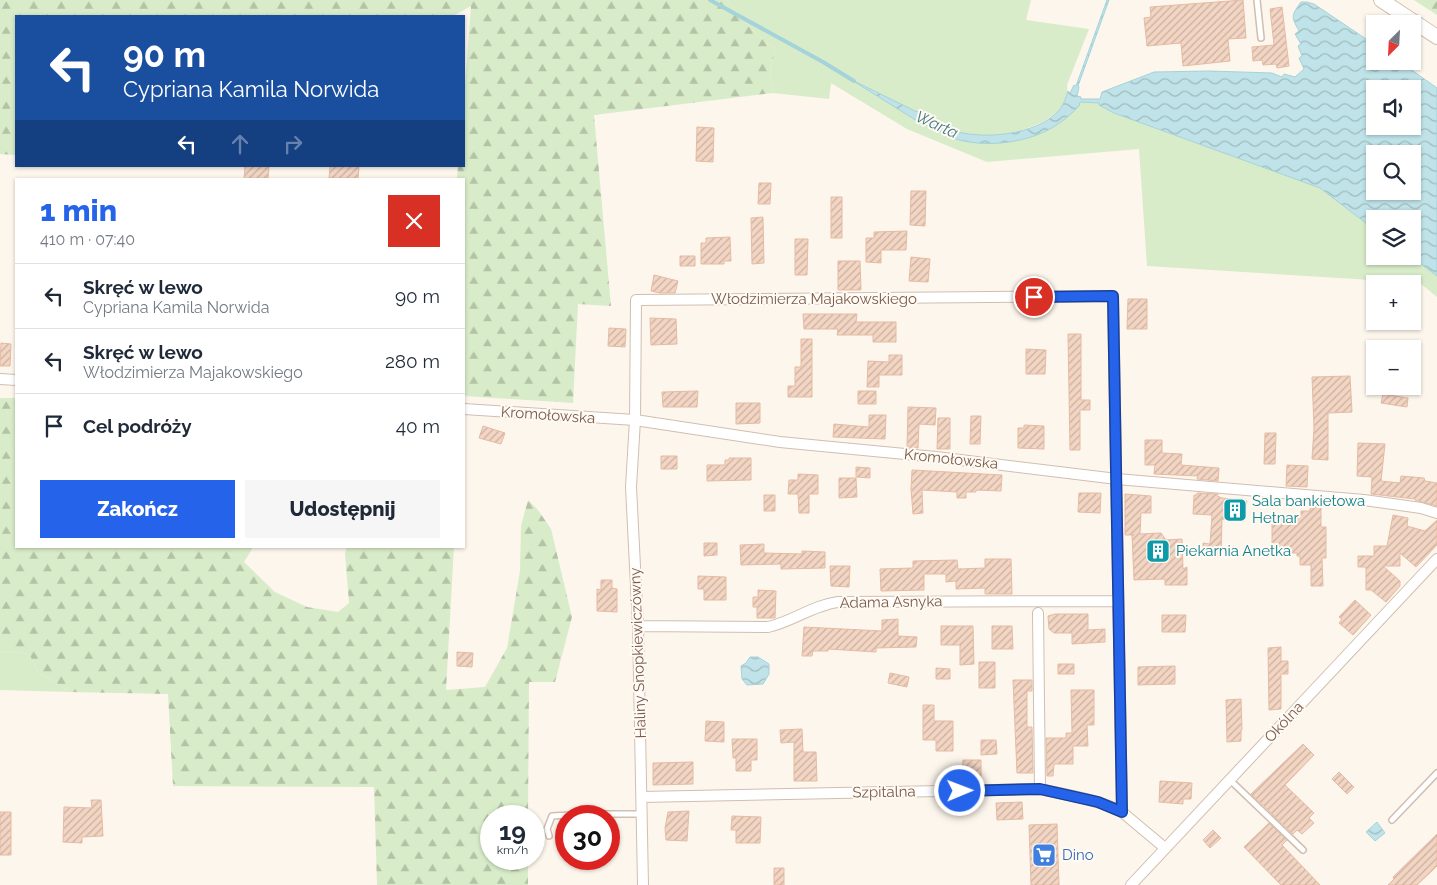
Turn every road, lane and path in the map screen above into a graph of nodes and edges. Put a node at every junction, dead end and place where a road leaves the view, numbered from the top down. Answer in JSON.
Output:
{"nodes":[{"id":1,"x":1257,"y":0,"type":"edge"},
{"id":2,"x":1382,"y":0,"type":"edge"},
{"id":3,"x":1437,"y":37,"type":"edge"},
{"id":4,"x":1261,"y":38,"type":"dead end"},
{"id":5,"x":0,"y":379,"type":"edge"},
{"id":6,"x":15,"y":380,"type":"edge"},
{"id":7,"x":465,"y":409,"type":"edge"},
{"id":8,"x":635,"y":420,"type":"junction"},
{"id":9,"x":1117,"y":479,"type":"junction"},
{"id":10,"x":1437,"y":514,"type":"edge"},
{"id":11,"x":1437,"y":559,"type":"edge"},
{"id":12,"x":1118,"y":601,"type":"junction"},
{"id":13,"x":1038,"y":613,"type":"dead end"},
{"id":14,"x":638,"y":626,"type":"junction"},
{"id":15,"x":1437,"y":773,"type":"edge"},
{"id":16,"x":1230,"y":780,"type":"junction"},
{"id":17,"x":1040,"y":789,"type":"junction"},
{"id":18,"x":642,"y":797,"type":"junction"},
{"id":19,"x":1122,"y":812,"type":"junction"},
{"id":20,"x":642,"y":814,"type":"junction"},
{"id":21,"x":1392,"y":820,"type":"dead end"},
{"id":22,"x":549,"y":836,"type":"dead end"},
{"id":23,"x":1165,"y":848,"type":"junction"},
{"id":24,"x":1302,"y":850,"type":"dead end"},
{"id":25,"x":643,"y":885,"type":"edge"},
{"id":26,"x":1131,"y":885,"type":"edge"}],
"edges":[{"from":1,"to":4,"type":"lane"},
{"from":2,"to":3,"type":"main road"},
{"from":5,"to":6,"type":"street"},
{"from":7,"to":8,"type":"street","name":"Kromołowska"},
{"from":8,"to":9,"type":"street","name":"Kromołowska"},
{"from":8,"to":9,"type":"street","name":"Włodzimierza Majakowskiego"},
{"from":8,"to":14,"type":"street","name":"Haliny Snopkiewiczówny"},
{"from":9,"to":10,"type":"street","name":"Kromołowska"},
{"from":9,"to":12,"type":"street"},
{"from":11,"to":16,"type":"street","name":"Okólna"},
{"from":12,"to":14,"type":"street","name":"Adama Asnyka"},
{"from":12,"to":19,"type":"street"},
{"from":13,"to":17,"type":"street"},
{"from":14,"to":18,"type":"street","name":"Haliny Snopkiewiczówny"},
{"from":15,"to":21,"type":"lane"},
{"from":16,"to":23,"type":"street","name":"Okólna"},
{"from":16,"to":24,"type":"lane"},
{"from":17,"to":18,"type":"street","name":"Szpitalna"},
{"from":17,"to":19,"type":"street","name":"Szpitalna"},
{"from":18,"to":20,"type":"street","name":"Haliny Snopkiewiczówny"},
{"from":19,"to":23,"type":"street","name":"Szpitalna"},
{"from":20,"to":22,"type":"lane"},
{"from":20,"to":25,"type":"street","name":"Haliny Snopkiewiczówny"},
{"from":23,"to":26,"type":"street","name":"Okólna"}]}
